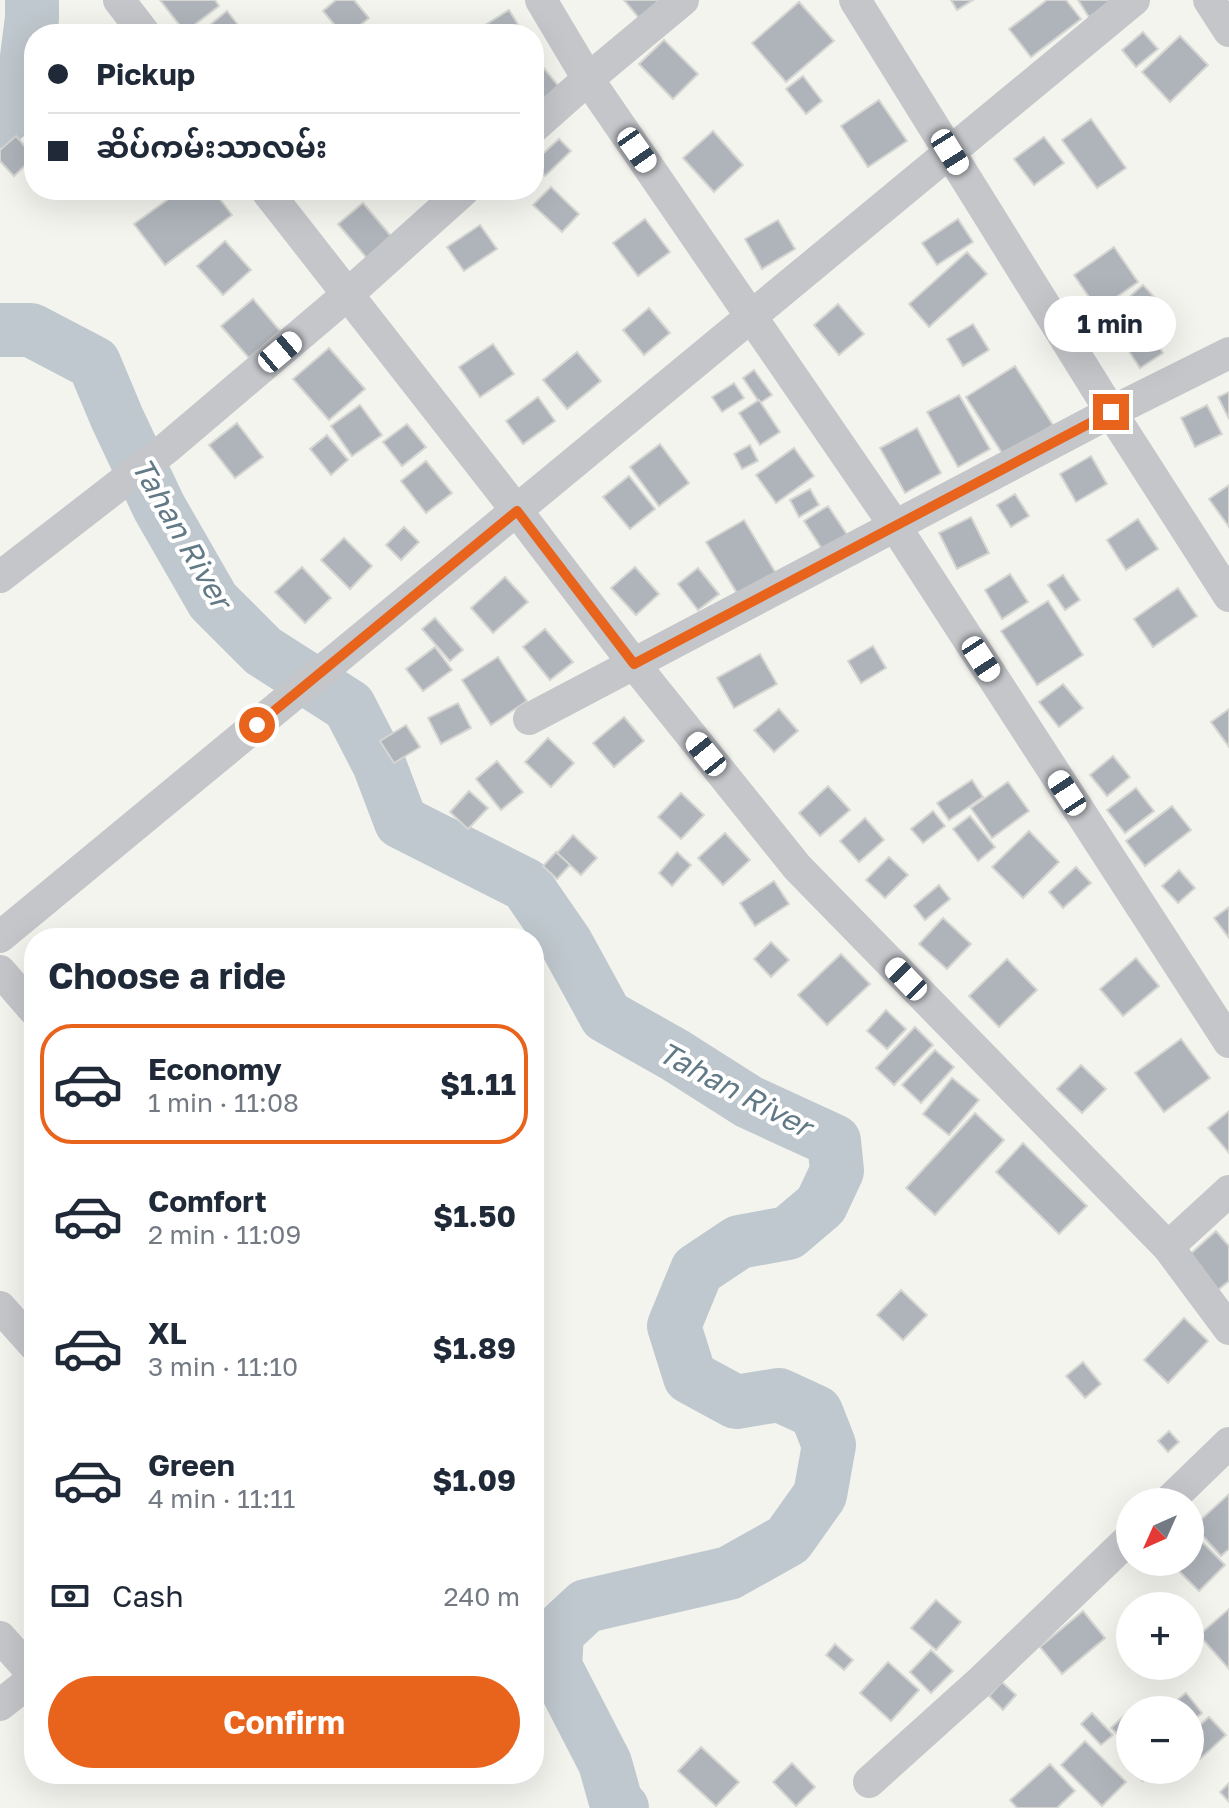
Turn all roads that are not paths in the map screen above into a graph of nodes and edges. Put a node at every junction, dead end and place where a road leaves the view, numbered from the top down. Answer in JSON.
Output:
{"nodes":[{"id":1,"x":119,"y":0,"type":"edge"},
{"id":2,"x":541,"y":0,"type":"edge"},
{"id":3,"x":683,"y":0,"type":"edge"},
{"id":4,"x":855,"y":0,"type":"edge"},
{"id":5,"x":1134,"y":0,"type":"edge"},
{"id":6,"x":1209,"y":0,"type":"edge"},
{"id":7,"x":137,"y":24,"type":"edge"},
{"id":8,"x":1229,"y":31,"type":"edge"},
{"id":9,"x":588,"y":79,"type":"junction"},
{"id":10,"x":544,"y":118,"type":"edge"},
{"id":11,"x":950,"y":152,"type":"junction"},
{"id":12,"x":274,"y":200,"type":"edge"},
{"id":13,"x":453,"y":200,"type":"edge"},
{"id":14,"x":347,"y":295,"type":"junction"},
{"id":15,"x":752,"y":316,"type":"junction"},
{"id":16,"x":1229,"y":353,"type":"edge"},
{"id":17,"x":1111,"y":412,"type":"junction"},
{"id":18,"x":517,"y":511,"type":"junction"},
{"id":19,"x":895,"y":526,"type":"junction"},
{"id":20,"x":0,"y":577,"type":"edge"},
{"id":21,"x":1229,"y":596,"type":"edge"},
{"id":22,"x":634,"y":664,"type":"junction"},
{"id":23,"x":529,"y":719,"type":"dead end"},
{"id":24,"x":0,"y":937,"type":"edge"},
{"id":25,"x":0,"y":971,"type":"edge"},
{"id":26,"x":24,"y":999,"type":"edge"},
{"id":27,"x":1229,"y":1042,"type":"edge"},
{"id":28,"x":1229,"y":1191,"type":"edge"},
{"id":29,"x":1168,"y":1247,"type":"junction"},
{"id":30,"x":0,"y":1307,"type":"edge"},
{"id":31,"x":1229,"y":1329,"type":"edge"},
{"id":32,"x":24,"y":1334,"type":"edge"},
{"id":33,"x":1229,"y":1443,"type":"edge"},
{"id":34,"x":1182,"y":1488,"type":"edge"},
{"id":35,"x":1116,"y":1551,"type":"edge"},
{"id":36,"x":0,"y":1637,"type":"edge"},
{"id":37,"x":24,"y":1665,"type":"edge"},
{"id":38,"x":24,"y":1685,"type":"edge"},
{"id":39,"x":0,"y":1705,"type":"edge"},
{"id":40,"x":869,"y":1782,"type":"dead end"}],
"edges":[{"from":1,"to":7,"type":"street"},
{"from":2,"to":9,"type":"street"},
{"from":3,"to":9,"type":"street"},
{"from":4,"to":11,"type":"street"},
{"from":5,"to":11,"type":"street"},
{"from":6,"to":8,"type":"street"},
{"from":9,"to":10,"type":"street"},
{"from":9,"to":15,"type":"street"},
{"from":11,"to":15,"type":"street"},
{"from":11,"to":17,"type":"street"},
{"from":12,"to":14,"type":"street"},
{"from":13,"to":14,"type":"street"},
{"from":14,"to":18,"type":"street"},
{"from":14,"to":20,"type":"street"},
{"from":15,"to":18,"type":"street"},
{"from":15,"to":19,"type":"street"},
{"from":16,"to":17,"type":"street"},
{"from":17,"to":19,"type":"street"},
{"from":17,"to":21,"type":"street"},
{"from":18,"to":22,"type":"street"},
{"from":18,"to":24,"type":"street"},
{"from":19,"to":22,"type":"street"},
{"from":19,"to":27,"type":"street"},
{"from":22,"to":23,"type":"street"},
{"from":22,"to":29,"type":"street"},
{"from":25,"to":26,"type":"street"},
{"from":28,"to":29,"type":"street"},
{"from":29,"to":31,"type":"street"},
{"from":30,"to":32,"type":"street"},
{"from":33,"to":34,"type":"street"},
{"from":35,"to":40,"type":"street"},
{"from":36,"to":37,"type":"street"},
{"from":38,"to":39,"type":"street"}]}
